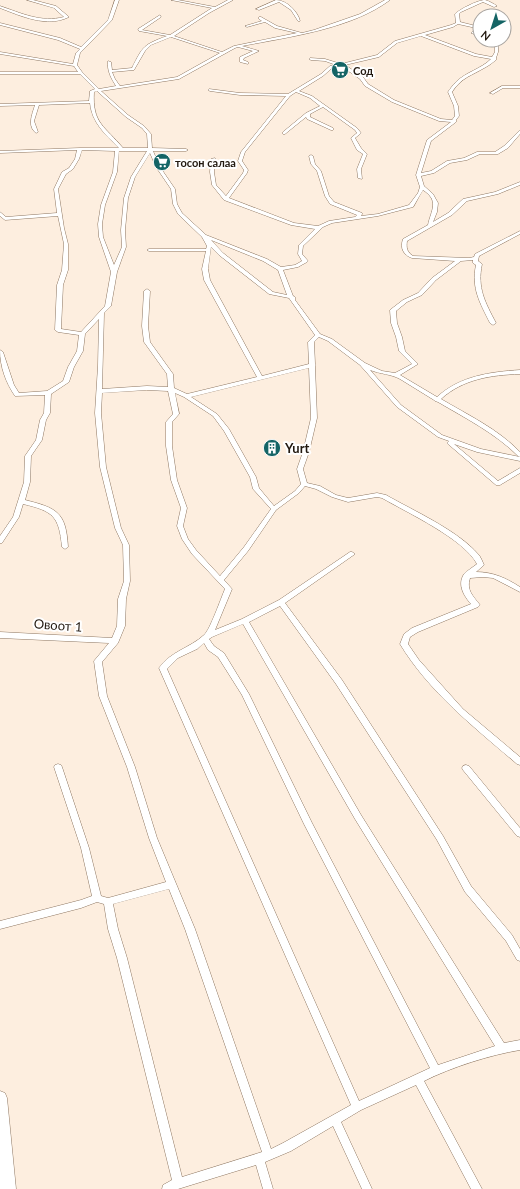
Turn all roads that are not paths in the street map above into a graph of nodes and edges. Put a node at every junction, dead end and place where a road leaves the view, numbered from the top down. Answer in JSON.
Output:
{"nodes":[{"id":1,"x":29,"y":0,"type":"edge"},
{"id":2,"x":117,"y":0,"type":"edge"},
{"id":3,"x":172,"y":0,"type":"edge"},
{"id":4,"x":230,"y":0,"type":"edge"},
{"id":5,"x":278,"y":0,"type":"edge"},
{"id":6,"x":388,"y":0,"type":"edge"},
{"id":7,"x":482,"y":0,"type":"edge"},
{"id":8,"x":495,"y":6,"type":"dead end"},
{"id":9,"x":0,"y":7,"type":"edge"},
{"id":10,"x":215,"y":8,"type":"junction"},
{"id":11,"x":258,"y":9,"type":"dead end"},
{"id":12,"x":160,"y":16,"type":"dead end"},
{"id":13,"x":260,"y":18,"type":"dead end"},
{"id":14,"x":299,"y":20,"type":"dead end"},
{"id":15,"x":265,"y":21,"type":"junction"},
{"id":16,"x":458,"y":23,"type":"junction"},
{"id":17,"x":0,"y":24,"type":"edge"},
{"id":18,"x":247,"y":26,"type":"dead end"},
{"id":19,"x":472,"y":26,"type":"edge"},
{"id":20,"x":302,"y":34,"type":"junction"},
{"id":21,"x":422,"y":35,"type":"junction"},
{"id":22,"x":170,"y":36,"type":"junction"},
{"id":23,"x":238,"y":46,"type":"junction"},
{"id":24,"x":498,"y":48,"type":"edge"},
{"id":25,"x":82,"y":49,"type":"junction"},
{"id":26,"x":0,"y":53,"type":"edge"},
{"id":27,"x":222,"y":53,"type":"junction"},
{"id":28,"x":311,"y":59,"type":"dead end"},
{"id":29,"x":495,"y":59,"type":"junction"},
{"id":30,"x":109,"y":62,"type":"dead end"},
{"id":31,"x":247,"y":63,"type":"dead end"},
{"id":32,"x":75,"y":65,"type":"junction"},
{"id":33,"x":342,"y":65,"type":"junction"},
{"id":34,"x":110,"y":71,"type":"junction"},
{"id":35,"x":0,"y":73,"type":"edge"},
{"id":36,"x":81,"y":73,"type":"junction"},
{"id":37,"x":119,"y":87,"type":"junction"},
{"id":38,"x":520,"y":87,"type":"edge"},
{"id":39,"x":210,"y":90,"type":"dead end"},
{"id":40,"x":99,"y":91,"type":"junction"},
{"id":41,"x":296,"y":92,"type":"junction"},
{"id":42,"x":492,"y":93,"type":"dead end"},
{"id":43,"x":289,"y":95,"type":"junction"},
{"id":44,"x":90,"y":102,"type":"junction"},
{"id":45,"x":36,"y":104,"type":"junction"},
{"id":46,"x":0,"y":105,"type":"edge"},
{"id":47,"x":323,"y":106,"type":"junction"},
{"id":48,"x":308,"y":114,"type":"junction"},
{"id":49,"x":455,"y":121,"type":"junction"},
{"id":50,"x":332,"y":129,"type":"dead end"},
{"id":51,"x":520,"y":131,"type":"edge"},
{"id":52,"x":36,"y":132,"type":"dead end"},
{"id":53,"x":284,"y":133,"type":"dead end"},
{"id":54,"x":80,"y":149,"type":"junction"},
{"id":55,"x":119,"y":149,"type":"junction"},
{"id":56,"x":150,"y":149,"type":"junction"},
{"id":57,"x":186,"y":150,"type":"dead end"},
{"id":58,"x":0,"y":152,"type":"edge"},
{"id":59,"x":311,"y":156,"type":"dead end"},
{"id":60,"x":213,"y":159,"type":"dead end"},
{"id":61,"x":418,"y":175,"type":"junction"},
{"id":62,"x":360,"y":178,"type":"dead end"},
{"id":63,"x":520,"y":183,"type":"edge"},
{"id":64,"x":422,"y":187,"type":"junction"},
{"id":65,"x":226,"y":199,"type":"junction"},
{"id":66,"x":0,"y":213,"type":"edge"},
{"id":67,"x":60,"y":214,"type":"junction"},
{"id":68,"x":357,"y":218,"type":"junction"},
{"id":69,"x":3,"y":220,"type":"edge"},
{"id":70,"x":429,"y":225,"type":"junction"},
{"id":71,"x":319,"y":228,"type":"junction"},
{"id":72,"x":520,"y":232,"type":"edge"},
{"id":73,"x":204,"y":236,"type":"junction"},
{"id":74,"x":149,"y":250,"type":"dead end"},
{"id":75,"x":208,"y":250,"type":"junction"},
{"id":76,"x":476,"y":258,"type":"junction"},
{"id":77,"x":461,"y":259,"type":"junction"},
{"id":78,"x":280,"y":269,"type":"junction"},
{"id":79,"x":114,"y":272,"type":"junction"},
{"id":80,"x":147,"y":291,"type":"dead end"},
{"id":81,"x":292,"y":297,"type":"junction"},
{"id":82,"x":102,"y":314,"type":"junction"},
{"id":83,"x":493,"y":323,"type":"dead end"},
{"id":84,"x":82,"y":334,"type":"junction"},
{"id":85,"x":318,"y":335,"type":"junction"},
{"id":86,"x":0,"y":352,"type":"edge"},
{"id":87,"x":362,"y":364,"type":"junction"},
{"id":88,"x":313,"y":365,"type":"junction"},
{"id":89,"x":520,"y":372,"type":"edge"},
{"id":90,"x":396,"y":374,"type":"junction"},
{"id":91,"x":260,"y":378,"type":"junction"},
{"id":92,"x":171,"y":389,"type":"junction"},
{"id":93,"x":99,"y":391,"type":"junction"},
{"id":94,"x":48,"y":393,"type":"junction"},
{"id":95,"x":186,"y":396,"type":"junction"},
{"id":96,"x":437,"y":400,"type":"junction"},
{"id":97,"x":440,"y":436,"type":"junction"},
{"id":98,"x":520,"y":455,"type":"edge"},
{"id":99,"x":520,"y":459,"type":"edge"},
{"id":100,"x":520,"y":470,"type":"edge"},
{"id":101,"x":304,"y":484,"type":"junction"},
{"id":102,"x":21,"y":501,"type":"junction"},
{"id":103,"x":274,"y":509,"type":"junction"},
{"id":104,"x":0,"y":541,"type":"edge"},
{"id":105,"x":65,"y":546,"type":"dead end"},
{"id":106,"x":352,"y":554,"type":"dead end"},
{"id":107,"x":467,"y":576,"type":"junction"},
{"id":108,"x":220,"y":580,"type":"junction"},
{"id":109,"x":520,"y":590,"type":"edge"},
{"id":110,"x":281,"y":602,"type":"junction"},
{"id":111,"x":245,"y":621,"type":"junction"},
{"id":112,"x":0,"y":635,"type":"edge"},
{"id":113,"x":207,"y":637,"type":"junction"},
{"id":114,"x":115,"y":641,"type":"junction"},
{"id":115,"x":520,"y":762,"type":"edge"},
{"id":116,"x":58,"y":767,"type":"dead end"},
{"id":117,"x":466,"y":768,"type":"dead end"},
{"id":118,"x":520,"y":834,"type":"edge"},
{"id":119,"x":172,"y":884,"type":"junction"},
{"id":120,"x":97,"y":898,"type":"junction"},
{"id":121,"x":108,"y":902,"type":"junction"},
{"id":122,"x":0,"y":925,"type":"edge"},
{"id":123,"x":520,"y":957,"type":"edge"},
{"id":124,"x":520,"y":1045,"type":"edge"},
{"id":125,"x":502,"y":1048,"type":"junction"},
{"id":126,"x":436,"y":1070,"type":"junction"},
{"id":127,"x":418,"y":1079,"type":"junction"},
{"id":128,"x":0,"y":1098,"type":"edge"},
{"id":129,"x":357,"y":1107,"type":"junction"},
{"id":130,"x":335,"y":1120,"type":"junction"},
{"id":131,"x":264,"y":1157,"type":"junction"},
{"id":132,"x":178,"y":1183,"type":"junction"},
{"id":133,"x":8,"y":1189,"type":"edge"},
{"id":134,"x":167,"y":1189,"type":"edge"},
{"id":135,"x":268,"y":1189,"type":"edge"},
{"id":136,"x":367,"y":1189,"type":"edge"},
{"id":137,"x":478,"y":1189,"type":"edge"}],
"edges":[{"from":1,"to":9,"type":"street"},
{"from":2,"to":25,"type":"street"},
{"from":3,"to":10,"type":"street"},
{"from":4,"to":10,"type":"street"},
{"from":5,"to":11,"type":"street"},
{"from":5,"to":14,"type":"street"},
{"from":6,"to":20,"type":"street"},
{"from":7,"to":8,"type":"street"},
{"from":7,"to":16,"type":"street"},
{"from":10,"to":22,"type":"street"},
{"from":12,"to":22,"type":"street"},
{"from":13,"to":15,"type":"street"},
{"from":15,"to":18,"type":"street"},
{"from":15,"to":20,"type":"street"},
{"from":16,"to":19,"type":"street"},
{"from":16,"to":21,"type":"street"},
{"from":17,"to":25,"type":"street"},
{"from":20,"to":23,"type":"street"},
{"from":21,"to":29,"type":"street"},
{"from":21,"to":33,"type":"street"},
{"from":22,"to":27,"type":"street"},
{"from":22,"to":34,"type":"street"},
{"from":23,"to":27,"type":"street"},
{"from":23,"to":31,"type":"street"},
{"from":24,"to":29,"type":"street"},
{"from":25,"to":32,"type":"street"},
{"from":26,"to":32,"type":"street"},
{"from":27,"to":37,"type":"street"},
{"from":28,"to":33,"type":"street"},
{"from":29,"to":49,"type":"street"},
{"from":30,"to":34,"type":"street"},
{"from":32,"to":36,"type":"street"},
{"from":33,"to":41,"type":"street"},
{"from":33,"to":49,"type":"street"},
{"from":34,"to":37,"type":"street"},
{"from":35,"to":36,"type":"street"},
{"from":36,"to":40,"type":"street"},
{"from":37,"to":40,"type":"street"},
{"from":38,"to":42,"type":"street"},
{"from":39,"to":43,"type":"street"},
{"from":40,"to":44,"type":"street"},
{"from":40,"to":56,"type":"street"},
{"from":41,"to":43,"type":"street"},
{"from":41,"to":47,"type":"street"},
{"from":43,"to":65,"type":"street"},
{"from":44,"to":45,"type":"street"},
{"from":44,"to":55,"type":"street"},
{"from":45,"to":46,"type":"street"},
{"from":45,"to":52,"type":"street"},
{"from":47,"to":48,"type":"street"},
{"from":47,"to":62,"type":"street"},
{"from":48,"to":50,"type":"street"},
{"from":48,"to":53,"type":"street"},
{"from":49,"to":61,"type":"street"},
{"from":51,"to":61,"type":"street"},
{"from":54,"to":55,"type":"street"},
{"from":54,"to":58,"type":"street"},
{"from":54,"to":67,"type":"street"},
{"from":55,"to":56,"type":"street"},
{"from":55,"to":79,"type":"street"},
{"from":56,"to":57,"type":"street"},
{"from":56,"to":73,"type":"street"},
{"from":56,"to":79,"type":"street"},
{"from":59,"to":68,"type":"street"},
{"from":60,"to":65,"type":"street"},
{"from":61,"to":64,"type":"street"},
{"from":63,"to":70,"type":"street"},
{"from":64,"to":68,"type":"street"},
{"from":64,"to":70,"type":"street"},
{"from":65,"to":71,"type":"street"},
{"from":66,"to":69,"type":"street"},
{"from":67,"to":69,"type":"street"},
{"from":67,"to":84,"type":"street"},
{"from":68,"to":71,"type":"street"},
{"from":70,"to":77,"type":"street"},
{"from":71,"to":78,"type":"street"},
{"from":72,"to":76,"type":"street"},
{"from":73,"to":75,"type":"street"},
{"from":73,"to":78,"type":"street"},
{"from":73,"to":81,"type":"street"},
{"from":74,"to":75,"type":"street"},
{"from":75,"to":91,"type":"street"},
{"from":76,"to":77,"type":"street"},
{"from":76,"to":83,"type":"street"},
{"from":77,"to":90,"type":"street"},
{"from":78,"to":81,"type":"street"},
{"from":79,"to":82,"type":"street"},
{"from":80,"to":92,"type":"street"},
{"from":81,"to":85,"type":"street"},
{"from":82,"to":84,"type":"street"},
{"from":82,"to":93,"type":"street"},
{"from":84,"to":94,"type":"street"},
{"from":85,"to":87,"type":"street"},
{"from":85,"to":88,"type":"street"},
{"from":86,"to":94,"type":"street"},
{"from":87,"to":90,"type":"street"},
{"from":87,"to":97,"type":"street"},
{"from":88,"to":91,"type":"street"},
{"from":88,"to":101,"type":"street"},
{"from":89,"to":96,"type":"street"},
{"from":90,"to":96,"type":"street"},
{"from":91,"to":95,"type":"street"},
{"from":92,"to":93,"type":"street"},
{"from":92,"to":95,"type":"street"},
{"from":92,"to":108,"type":"street"},
{"from":93,"to":114,"type":"street"},
{"from":94,"to":102,"type":"street"},
{"from":95,"to":103,"type":"street"},
{"from":96,"to":98,"type":"street"},
{"from":97,"to":99,"type":"street"},
{"from":97,"to":100,"type":"street"},
{"from":101,"to":103,"type":"street"},
{"from":101,"to":107,"type":"street"},
{"from":102,"to":104,"type":"street"},
{"from":102,"to":105,"type":"street"},
{"from":103,"to":108,"type":"street"},
{"from":106,"to":110,"type":"street"},
{"from":107,"to":109,"type":"street"},
{"from":107,"to":115,"type":"street"},
{"from":108,"to":113,"type":"street"},
{"from":110,"to":111,"type":"street"},
{"from":110,"to":123,"type":"street"},
{"from":111,"to":113,"type":"street"},
{"from":111,"to":125,"type":"street"},
{"from":112,"to":114,"type":"street","name":"Овоот 1"},
{"from":113,"to":126,"type":"street"},
{"from":113,"to":129,"type":"street"},
{"from":114,"to":119,"type":"street"},
{"from":116,"to":120,"type":"street"},
{"from":117,"to":118,"type":"street"},
{"from":119,"to":121,"type":"street"},
{"from":119,"to":131,"type":"street"},
{"from":120,"to":121,"type":"street"},
{"from":120,"to":122,"type":"street"},
{"from":121,"to":132,"type":"street"},
{"from":124,"to":125,"type":"street"},
{"from":125,"to":126,"type":"street"},
{"from":126,"to":127,"type":"street"},
{"from":127,"to":129,"type":"street"},
{"from":127,"to":137,"type":"street"},
{"from":128,"to":133,"type":"main road"},
{"from":129,"to":130,"type":"street"},
{"from":130,"to":131,"type":"street"},
{"from":130,"to":136,"type":"street"},
{"from":131,"to":132,"type":"street"},
{"from":131,"to":135,"type":"street"},
{"from":132,"to":134,"type":"street"}]}
